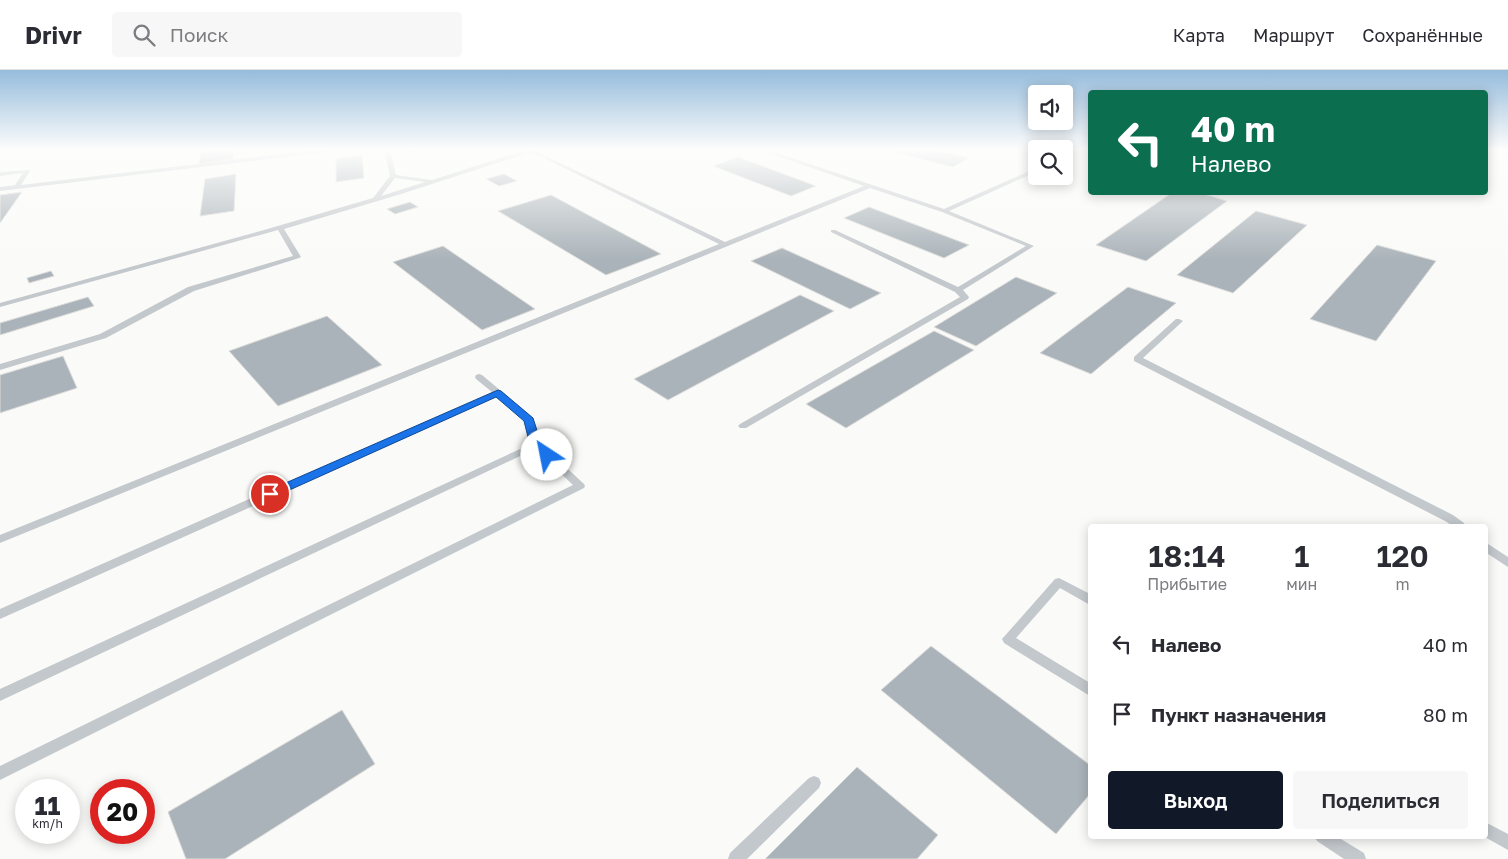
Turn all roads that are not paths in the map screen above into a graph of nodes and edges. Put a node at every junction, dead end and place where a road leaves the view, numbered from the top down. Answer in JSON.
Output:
{"nodes":[{"id":1,"x":26,"y":187,"type":"edge"},
{"id":2,"x":385,"y":187,"type":"edge"},
{"id":3,"x":417,"y":187,"type":"edge"},
{"id":4,"x":607,"y":187,"type":"edge"},
{"id":5,"x":867,"y":187,"type":"edge"},
{"id":6,"x":871,"y":187,"type":"edge"},
{"id":7,"x":998,"y":187,"type":"edge"},
{"id":8,"x":16,"y":188,"type":"joint"},
{"id":9,"x":0,"y":190,"type":"edge"},
{"id":10,"x":376,"y":199,"type":"junction"},
{"id":11,"x":944,"y":211,"type":"junction"},
{"id":12,"x":280,"y":228,"type":"junction"},
{"id":13,"x":833,"y":231,"type":"dead end"},
{"id":14,"x":724,"y":244,"type":"junction"},
{"id":15,"x":958,"y":290,"type":"junction"},
{"id":16,"x":0,"y":305,"type":"edge"},
{"id":17,"x":1179,"y":320,"type":"dead end"},
{"id":18,"x":0,"y":367,"type":"edge"},
{"id":19,"x":479,"y":377,"type":"dead end"},
{"id":20,"x":498,"y":393,"type":"junction"},
{"id":21,"x":743,"y":426,"type":"dead end"},
{"id":22,"x":536,"y":445,"type":"junction"},
{"id":23,"x":1457,"y":524,"type":"edge"},
{"id":24,"x":0,"y":539,"type":"edge"},
{"id":25,"x":1488,"y":548,"type":"edge"},
{"id":26,"x":1508,"y":563,"type":"edge"},
{"id":27,"x":1088,"y":599,"type":"edge"},
{"id":28,"x":0,"y":614,"type":"edge"},
{"id":29,"x":1088,"y":689,"type":"edge"},
{"id":30,"x":0,"y":695,"type":"edge"},
{"id":31,"x":0,"y":773,"type":"edge"},
{"id":32,"x":814,"y":783,"type":"dead end"},
{"id":33,"x":1488,"y":831,"type":"edge"},
{"id":34,"x":1327,"y":839,"type":"edge"},
{"id":35,"x":1508,"y":842,"type":"edge"},
{"id":36,"x":736,"y":859,"type":"edge"},
{"id":37,"x":1358,"y":859,"type":"edge"}],
"edges":[{"from":1,"to":8,"type":"lane"},
{"from":2,"to":10,"type":"lane"},
{"from":3,"to":10,"type":"lane"},
{"from":4,"to":14,"type":"lane"},
{"from":5,"to":14,"type":"lane"},
{"from":6,"to":11,"type":"lane"},
{"from":7,"to":11,"type":"lane"},
{"from":8,"to":9,"type":"lane"},
{"from":10,"to":12,"type":"lane"},
{"from":11,"to":15,"type":"lane"},
{"from":12,"to":16,"type":"lane"},
{"from":12,"to":18,"type":"lane"},
{"from":13,"to":15,"type":"lane"},
{"from":14,"to":24,"type":"lane"},
{"from":15,"to":21,"type":"lane"},
{"from":17,"to":23,"type":"lane"},
{"from":19,"to":20,"type":"lane"},
{"from":20,"to":22,"type":"lane"},
{"from":20,"to":28,"type":"lane"},
{"from":22,"to":30,"type":"lane"},
{"from":22,"to":31,"type":"lane"},
{"from":25,"to":26,"type":"lane"},
{"from":27,"to":29,"type":"lane"},
{"from":32,"to":36,"type":"lane"},
{"from":33,"to":35,"type":"lane"},
{"from":34,"to":37,"type":"lane"}]}
